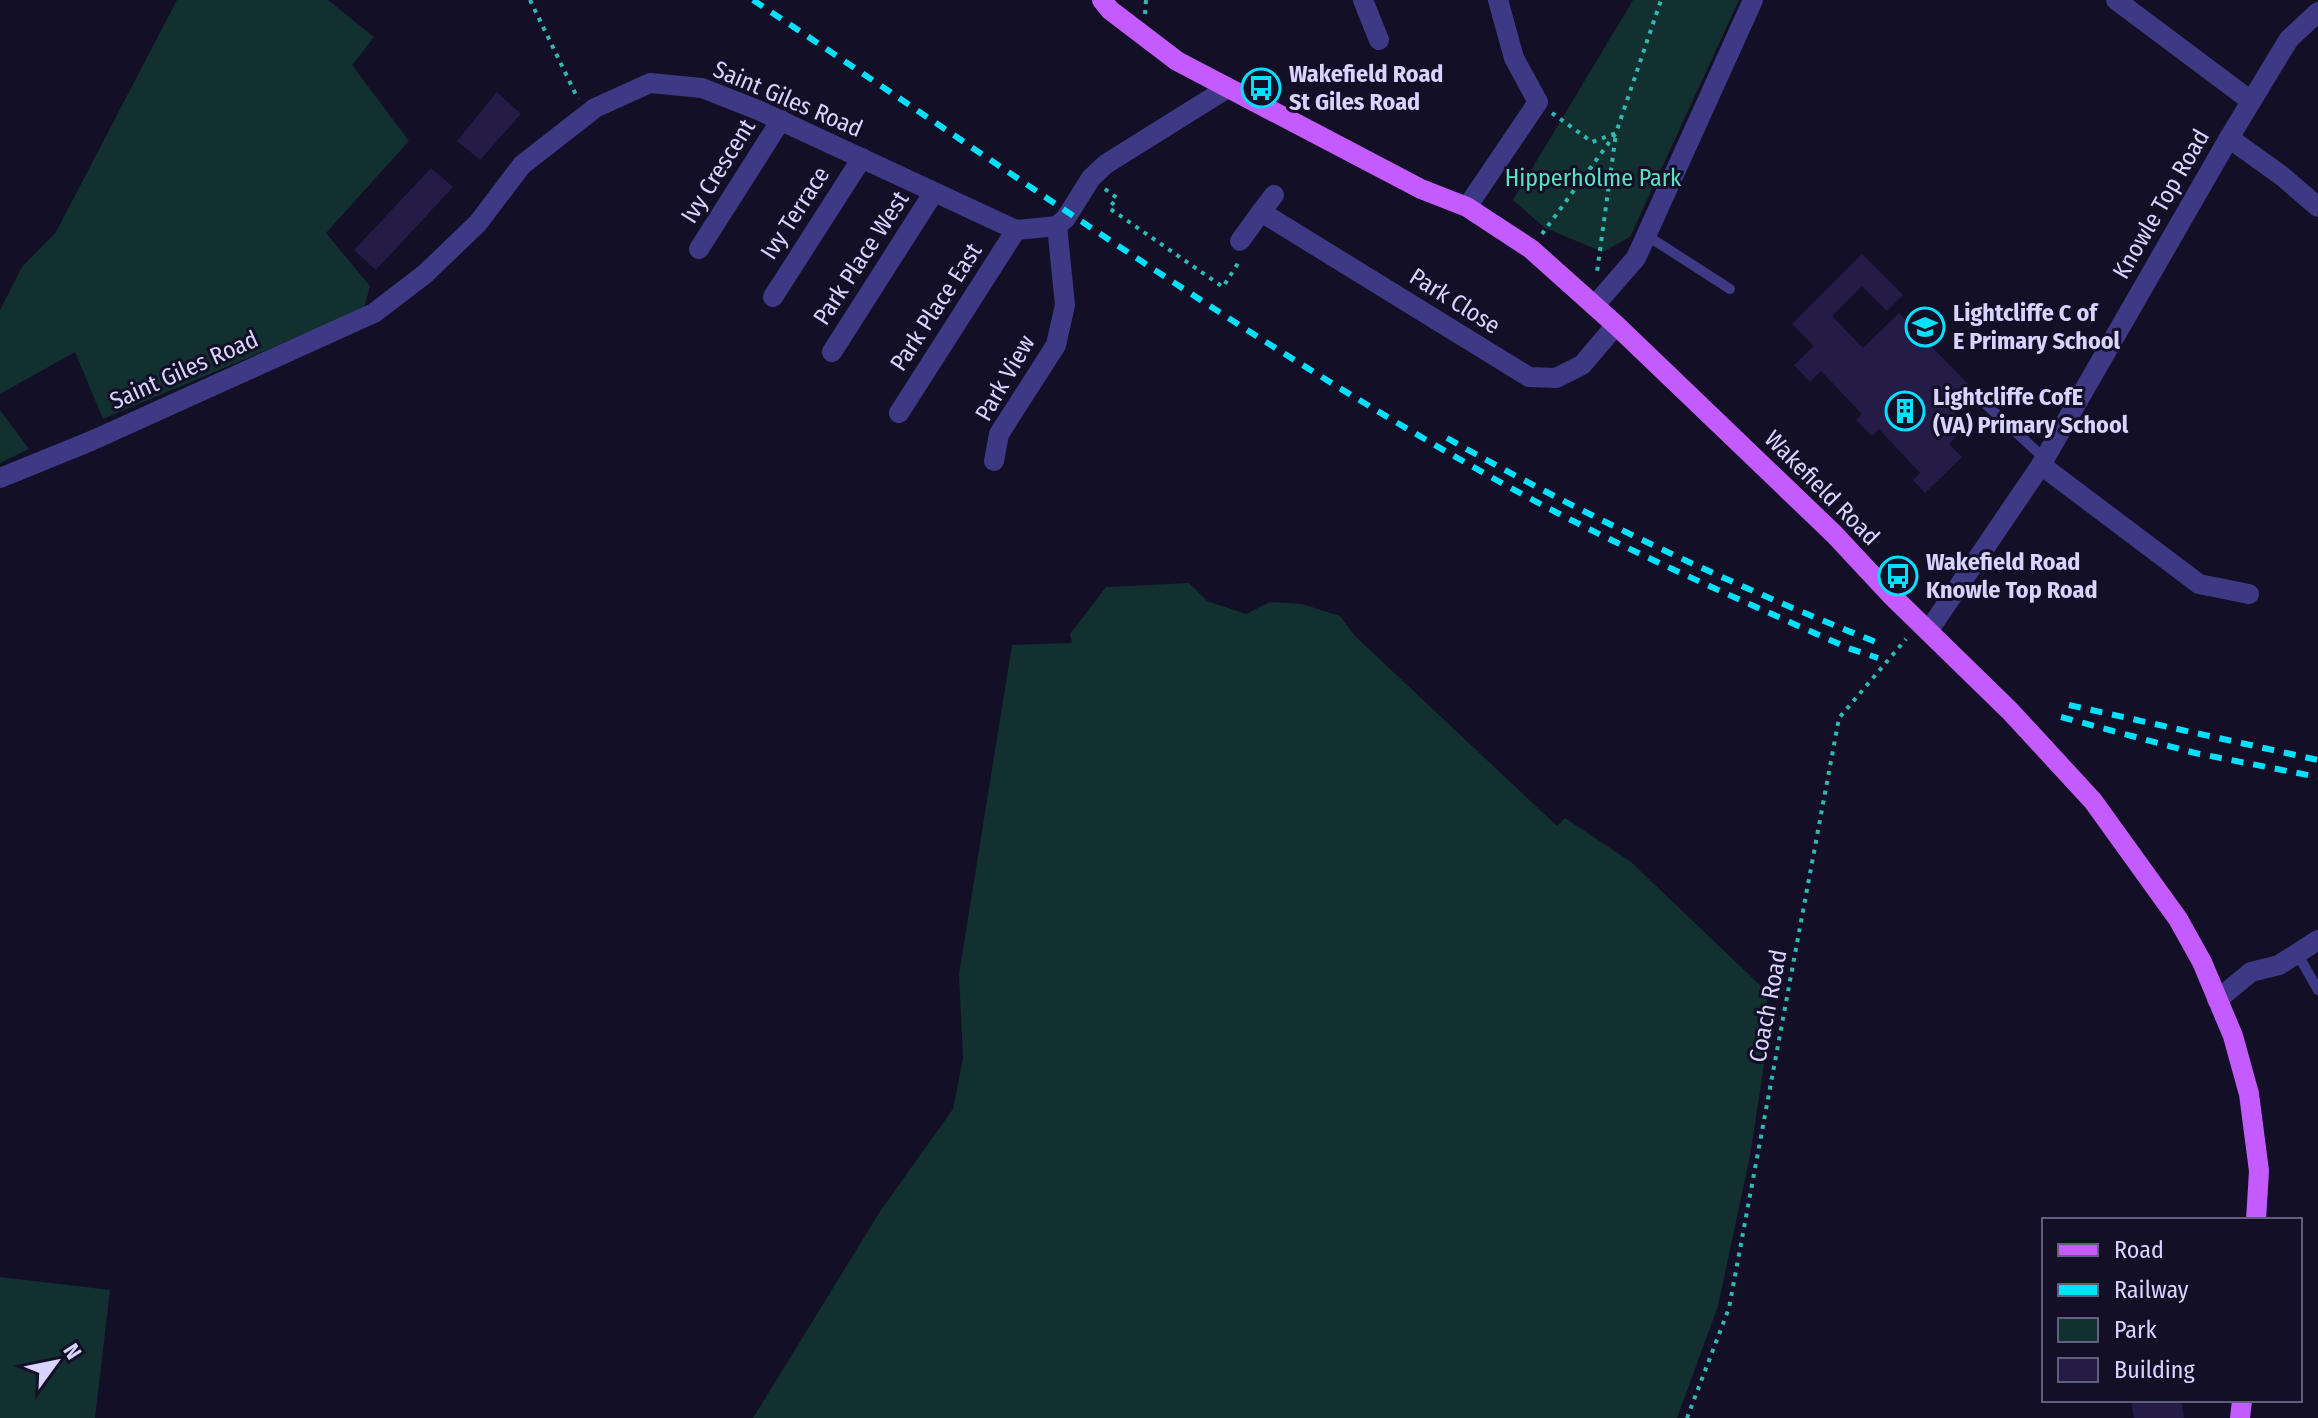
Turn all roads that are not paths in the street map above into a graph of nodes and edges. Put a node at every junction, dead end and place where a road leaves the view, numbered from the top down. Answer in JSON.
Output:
{"nodes":[{"id":1,"x":1102,"y":0,"type":"edge"},
{"id":2,"x":1363,"y":0,"type":"edge"},
{"id":3,"x":1498,"y":0,"type":"edge"},
{"id":4,"x":1753,"y":0,"type":"edge"},
{"id":5,"x":2122,"y":2,"type":"edge"},
{"id":6,"x":2318,"y":12,"type":"edge"},
{"id":7,"x":1379,"y":40,"type":"dead end"},
{"id":8,"x":1226,"y":89,"type":"junction"},
{"id":9,"x":2251,"y":101,"type":"junction"},
{"id":10,"x":781,"y":120,"type":"junction"},
{"id":11,"x":2229,"y":138,"type":"junction"},
{"id":12,"x":862,"y":158,"type":"junction"},
{"id":13,"x":934,"y":192,"type":"junction"},
{"id":14,"x":1274,"y":195,"type":"dead end"},
{"id":15,"x":1467,"y":207,"type":"junction"},
{"id":16,"x":2318,"y":207,"type":"edge"},
{"id":17,"x":1261,"y":212,"type":"junction"},
{"id":18,"x":1057,"y":226,"type":"junction"},
{"id":19,"x":1016,"y":230,"type":"junction"},
{"id":20,"x":1646,"y":235,"type":"junction"},
{"id":21,"x":1240,"y":241,"type":"road end"},
{"id":22,"x":699,"y":249,"type":"dead end"},
{"id":23,"x":1730,"y":289,"type":"dead end"},
{"id":24,"x":773,"y":297,"type":"dead end"},
{"id":25,"x":1595,"y":305,"type":"junction"},
{"id":26,"x":1616,"y":325,"type":"junction"},
{"id":27,"x":832,"y":352,"type":"dead end"},
{"id":28,"x":1981,"y":400,"type":"dead end"},
{"id":29,"x":899,"y":413,"type":"dead end"},
{"id":30,"x":994,"y":461,"type":"dead end"},
{"id":31,"x":2043,"y":462,"type":"junction"},
{"id":32,"x":0,"y":478,"type":"edge"},
{"id":33,"x":2249,"y":594,"type":"dead end"},
{"id":34,"x":1925,"y":626,"type":"junction"},
{"id":35,"x":2318,"y":940,"type":"edge"},
{"id":36,"x":2297,"y":953,"type":"junction"},
{"id":37,"x":2318,"y":990,"type":"edge"},
{"id":38,"x":2217,"y":1000,"type":"junction"},
{"id":39,"x":2256,"y":1218,"type":"edge"}],
"edges":[{"from":1,"to":8,"type":"main road","name":"Wakefield Road"},
{"from":2,"to":7,"type":"street"},
{"from":3,"to":15,"type":"street"},
{"from":4,"to":20,"type":"street"},
{"from":5,"to":9,"type":"street"},
{"from":6,"to":9,"type":"street","name":"Knowle Top Road"},
{"from":8,"to":15,"type":"main road","name":"Wakefield Road"},
{"from":8,"to":18,"type":"street"},
{"from":9,"to":11,"type":"street","name":"Knowle Top Road"},
{"from":10,"to":12,"type":"street","name":"Saint Giles Road"},
{"from":10,"to":22,"type":"street","name":"Ivy Crescent"},
{"from":10,"to":32,"type":"street","name":"Saint Giles Road"},
{"from":11,"to":16,"type":"street"},
{"from":11,"to":31,"type":"street","name":"Knowle Top Road"},
{"from":12,"to":13,"type":"street","name":"Saint Giles Road"},
{"from":12,"to":24,"type":"street","name":"Ivy Terrace"},
{"from":13,"to":19,"type":"street","name":"Saint Giles Road"},
{"from":13,"to":27,"type":"street","name":"Park Place West"},
{"from":14,"to":17,"type":"street"},
{"from":15,"to":25,"type":"main road","name":"Wakefield Road"},
{"from":17,"to":21,"type":"street"},
{"from":17,"to":26,"type":"street","name":"Park Close"},
{"from":18,"to":19,"type":"street"},
{"from":18,"to":30,"type":"street","name":"Park View"},
{"from":19,"to":29,"type":"street","name":"Park Place East"},
{"from":20,"to":23,"type":"lane"},
{"from":20,"to":25,"type":"street"},
{"from":25,"to":26,"type":"main road","name":"Wakefield Road"},
{"from":26,"to":34,"type":"main road","name":"Wakefield Road"},
{"from":28,"to":31,"type":"lane"},
{"from":31,"to":33,"type":"street"},
{"from":31,"to":34,"type":"street","name":"Knowle Top Road"},
{"from":34,"to":38,"type":"main road","name":"Wakefield Road"},
{"from":35,"to":36,"type":"street"},
{"from":36,"to":37,"type":"lane"},
{"from":36,"to":38,"type":"street"},
{"from":38,"to":39,"type":"main road","name":"Wakefield Road"}]}
